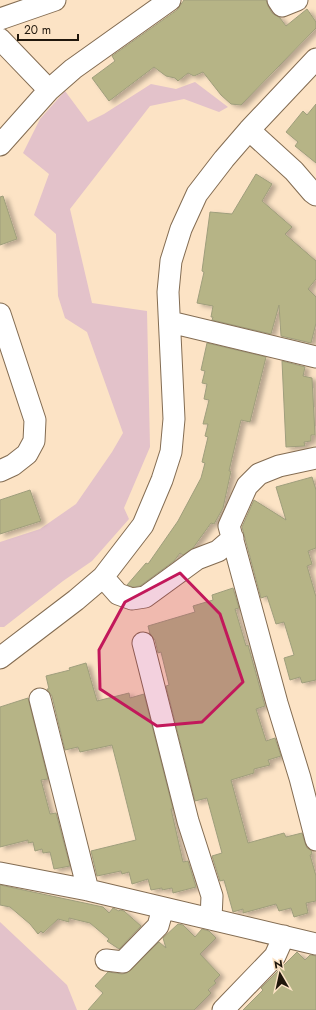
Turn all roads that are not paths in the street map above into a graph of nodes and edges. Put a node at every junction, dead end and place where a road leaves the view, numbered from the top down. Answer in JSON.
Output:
{"nodes":[{"id":1,"x":170,"y":0,"type":"edge"},
{"id":2,"x":278,"y":0,"type":"edge"},
{"id":3,"x":296,"y":0,"type":"edge"},
{"id":4,"x":46,"y":1,"type":"edge"},
{"id":5,"x":0,"y":19,"type":"edge"},
{"id":6,"x":0,"y":39,"type":"edge"},
{"id":7,"x":316,"y":59,"type":"edge"},
{"id":8,"x":49,"y":90,"type":"junction"},
{"id":9,"x":249,"y":130,"type":"junction"},
{"id":10,"x":0,"y":145,"type":"edge"},
{"id":11,"x":316,"y":195,"type":"edge"},
{"id":12,"x":0,"y":314,"type":"edge"},
{"id":13,"x":170,"y":322,"type":"junction"},
{"id":14,"x":316,"y":357,"type":"edge"},
{"id":15,"x":316,"y":458,"type":"edge"},
{"id":16,"x":0,"y":471,"type":"edge"},
{"id":17,"x":233,"y":538,"type":"junction"},
{"id":18,"x":103,"y":577,"type":"junction"},
{"id":19,"x":143,"y":643,"type":"dead end"},
{"id":20,"x":0,"y":658,"type":"edge"},
{"id":21,"x":40,"y":699,"type":"dead end"},
{"id":22,"x":316,"y":840,"type":"edge"},
{"id":23,"x":0,"y":873,"type":"edge"},
{"id":24,"x":88,"y":890,"type":"junction"},
{"id":25,"x":163,"y":908,"type":"junction"},
{"id":26,"x":211,"y":919,"type":"junction"},
{"id":27,"x":284,"y":936,"type":"junction"},
{"id":28,"x":316,"y":944,"type":"edge"},
{"id":29,"x":106,"y":960,"type":"dead end"},
{"id":30,"x":223,"y":1010,"type":"edge"}],
"edges":[{"from":1,"to":8,"type":"street"},
{"from":2,"to":3,"type":"street"},
{"from":4,"to":5,"type":"street"},
{"from":6,"to":8,"type":"street"},
{"from":7,"to":9,"type":"street"},
{"from":8,"to":10,"type":"street"},
{"from":9,"to":11,"type":"street"},
{"from":9,"to":13,"type":"street"},
{"from":12,"to":16,"type":"street"},
{"from":13,"to":14,"type":"street"},
{"from":13,"to":18,"type":"street"},
{"from":15,"to":17,"type":"street"},
{"from":17,"to":18,"type":"street"},
{"from":17,"to":22,"type":"street"},
{"from":18,"to":20,"type":"street"},
{"from":19,"to":26,"type":"street"},
{"from":21,"to":24,"type":"street"},
{"from":23,"to":24,"type":"street"},
{"from":24,"to":25,"type":"street"},
{"from":25,"to":26,"type":"street"},
{"from":25,"to":29,"type":"street"},
{"from":26,"to":27,"type":"street"},
{"from":27,"to":28,"type":"street"},
{"from":27,"to":30,"type":"street"}]}
